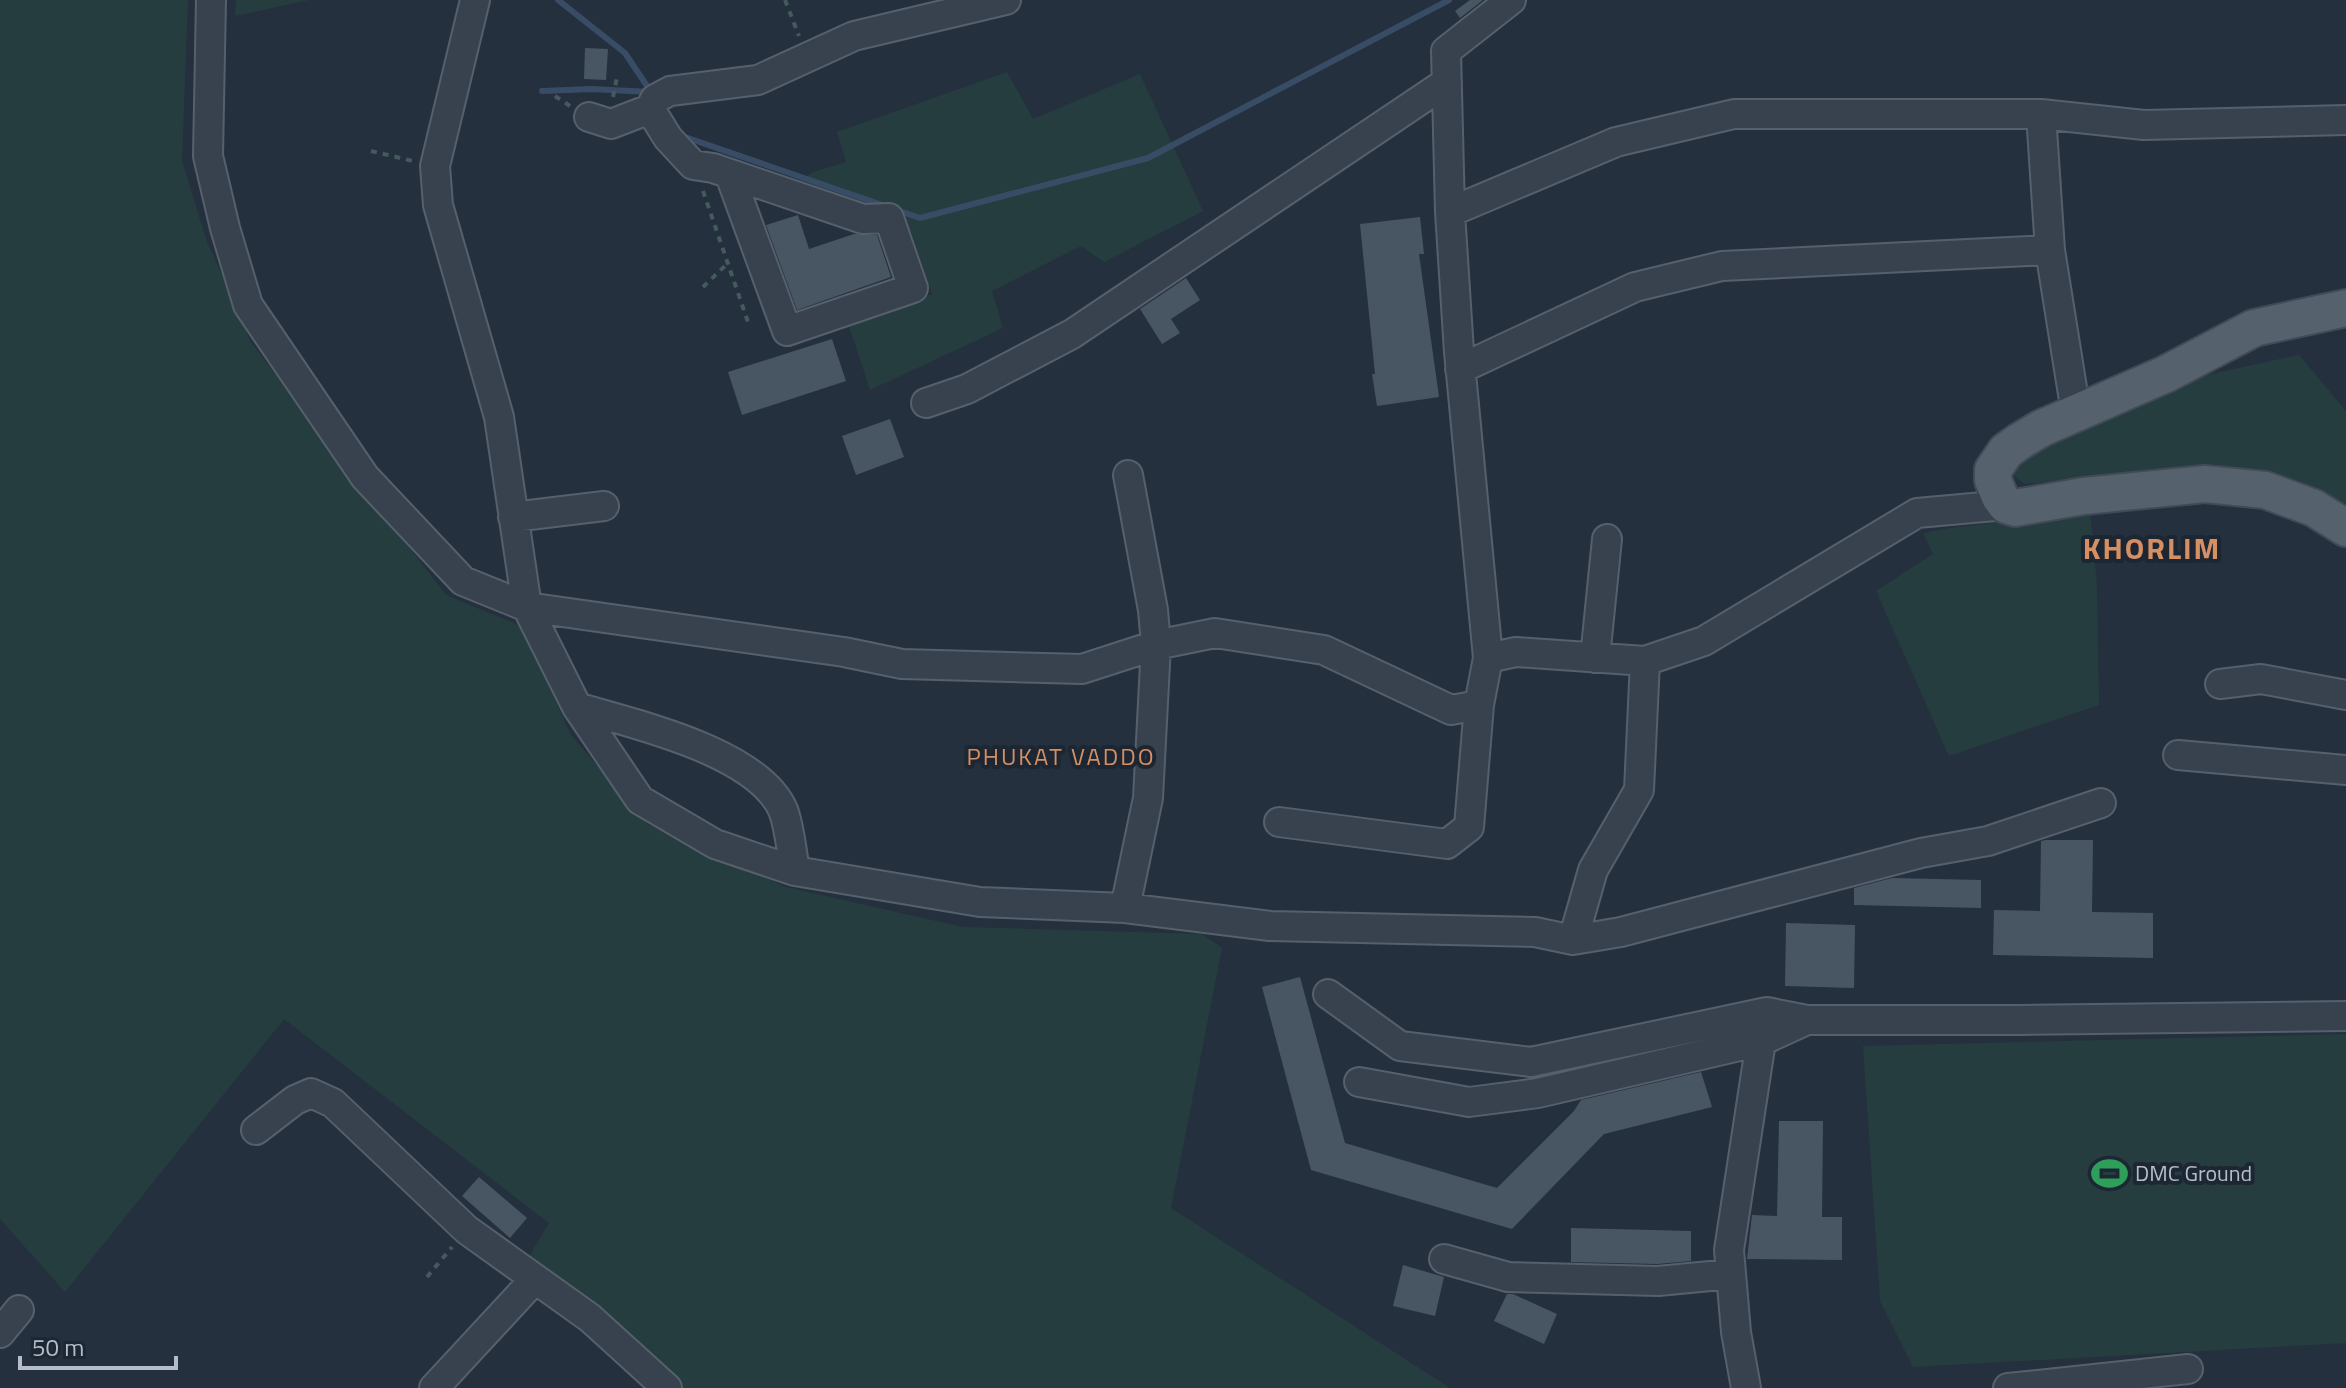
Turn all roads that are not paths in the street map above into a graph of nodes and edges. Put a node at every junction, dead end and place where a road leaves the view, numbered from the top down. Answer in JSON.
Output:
{"nodes":[{"id":1,"x":211,"y":0,"type":"edge"},
{"id":2,"x":475,"y":0,"type":"edge"},
{"id":3,"x":1006,"y":0,"type":"edge"},
{"id":4,"x":1511,"y":0,"type":"edge"},
{"id":5,"x":1447,"y":82,"type":"junction"},
{"id":6,"x":650,"y":109,"type":"junction"},
{"id":7,"x":2041,"y":114,"type":"junction"},
{"id":8,"x":589,"y":117,"type":"dead end"},
{"id":9,"x":2346,"y":120,"type":"edge"},
{"id":10,"x":712,"y":169,"type":"junction"},
{"id":11,"x":1450,"y":212,"type":"junction"},
{"id":12,"x":2050,"y":250,"type":"junction"},
{"id":13,"x":2346,"y":308,"type":"edge"},
{"id":14,"x":1460,"y":369,"type":"junction"},
{"id":15,"x":926,"y":403,"type":"dead end"},
{"id":16,"x":2076,"y":413,"type":"junction"},
{"id":17,"x":1128,"y":475,"type":"dead end"},
{"id":18,"x":2006,"y":505,"type":"junction"},
{"id":19,"x":604,"y":506,"type":"dead end"},
{"id":20,"x":513,"y":517,"type":"junction"},
{"id":21,"x":2346,"y":528,"type":"edge"},
{"id":22,"x":1607,"y":539,"type":"dead end"},
{"id":23,"x":527,"y":607,"type":"junction"},
{"id":24,"x":1156,"y":645,"type":"junction"},
{"id":25,"x":1488,"y":658,"type":"junction"},
{"id":26,"x":1595,"y":658,"type":"junction"},
{"id":27,"x":1645,"y":661,"type":"junction"},
{"id":28,"x":2220,"y":684,"type":"dead end"},
{"id":29,"x":2346,"y":695,"type":"edge"},
{"id":30,"x":1479,"y":705,"type":"junction"},
{"id":31,"x":577,"y":707,"type":"junction"},
{"id":32,"x":2178,"y":755,"type":"dead end"},
{"id":33,"x":2346,"y":770,"type":"edge"},
{"id":34,"x":2101,"y":803,"type":"dead end"},
{"id":35,"x":1279,"y":822,"type":"dead end"},
{"id":36,"x":795,"y":871,"type":"junction"},
{"id":37,"x":1125,"y":908,"type":"junction"},
{"id":38,"x":1573,"y":940,"type":"junction"},
{"id":39,"x":1328,"y":994,"type":"dead end"},
{"id":40,"x":2346,"y":1016,"type":"edge"},
{"id":41,"x":1807,"y":1020,"type":"junction"},
{"id":42,"x":1761,"y":1041,"type":"junction"},
{"id":43,"x":1359,"y":1082,"type":"dead end"},
{"id":44,"x":256,"y":1130,"type":"dead end"},
{"id":45,"x":1444,"y":1259,"type":"dead end"},
{"id":46,"x":1731,"y":1274,"type":"junction"},
{"id":47,"x":535,"y":1279,"type":"junction"},
{"id":48,"x":19,"y":1310,"type":"dead end"},
{"id":49,"x":0,"y":1333,"type":"edge"},
{"id":50,"x":2188,"y":1369,"type":"dead end"},
{"id":51,"x":434,"y":1388,"type":"edge"},
{"id":52,"x":667,"y":1388,"type":"edge"},
{"id":53,"x":1746,"y":1388,"type":"edge"},
{"id":54,"x":2008,"y":1388,"type":"edge"}],
"edges":[{"from":1,"to":23,"type":"street"},
{"from":2,"to":20,"type":"street"},
{"from":3,"to":6,"type":"street"},
{"from":4,"to":5,"type":"street"},
{"from":5,"to":11,"type":"street"},
{"from":5,"to":15,"type":"street"},
{"from":6,"to":8,"type":"street"},
{"from":6,"to":10,"type":"street"},
{"from":7,"to":9,"type":"street"},
{"from":7,"to":11,"type":"street"},
{"from":7,"to":12,"type":"street"},
{"from":10,"to":10,"type":"street"},
{"from":11,"to":14,"type":"street"},
{"from":12,"to":14,"type":"street"},
{"from":12,"to":16,"type":"street"},
{"from":13,"to":16,"type":"main road"},
{"from":14,"to":25,"type":"street"},
{"from":16,"to":18,"type":"main road"},
{"from":17,"to":24,"type":"street"},
{"from":18,"to":21,"type":"main road"},
{"from":18,"to":27,"type":"street"},
{"from":19,"to":20,"type":"street"},
{"from":20,"to":23,"type":"street"},
{"from":22,"to":26,"type":"street"},
{"from":23,"to":24,"type":"street"},
{"from":23,"to":31,"type":"street"},
{"from":24,"to":30,"type":"street"},
{"from":24,"to":37,"type":"street"},
{"from":25,"to":26,"type":"street"},
{"from":25,"to":30,"type":"street"},
{"from":26,"to":27,"type":"street"},
{"from":27,"to":38,"type":"street"},
{"from":28,"to":29,"type":"street"},
{"from":30,"to":35,"type":"street"},
{"from":31,"to":36,"type":"street"},
{"from":31,"to":36,"type":"street"},
{"from":32,"to":33,"type":"street"},
{"from":34,"to":38,"type":"street"},
{"from":36,"to":37,"type":"street"},
{"from":37,"to":38,"type":"street"},
{"from":39,"to":41,"type":"street"},
{"from":40,"to":41,"type":"street"},
{"from":41,"to":42,"type":"street"},
{"from":42,"to":43,"type":"street"},
{"from":42,"to":46,"type":"street"},
{"from":44,"to":47,"type":"street"},
{"from":45,"to":46,"type":"street"},
{"from":46,"to":53,"type":"street"},
{"from":47,"to":51,"type":"street"},
{"from":47,"to":52,"type":"street"},
{"from":48,"to":49,"type":"street"},
{"from":50,"to":54,"type":"street"}]}
